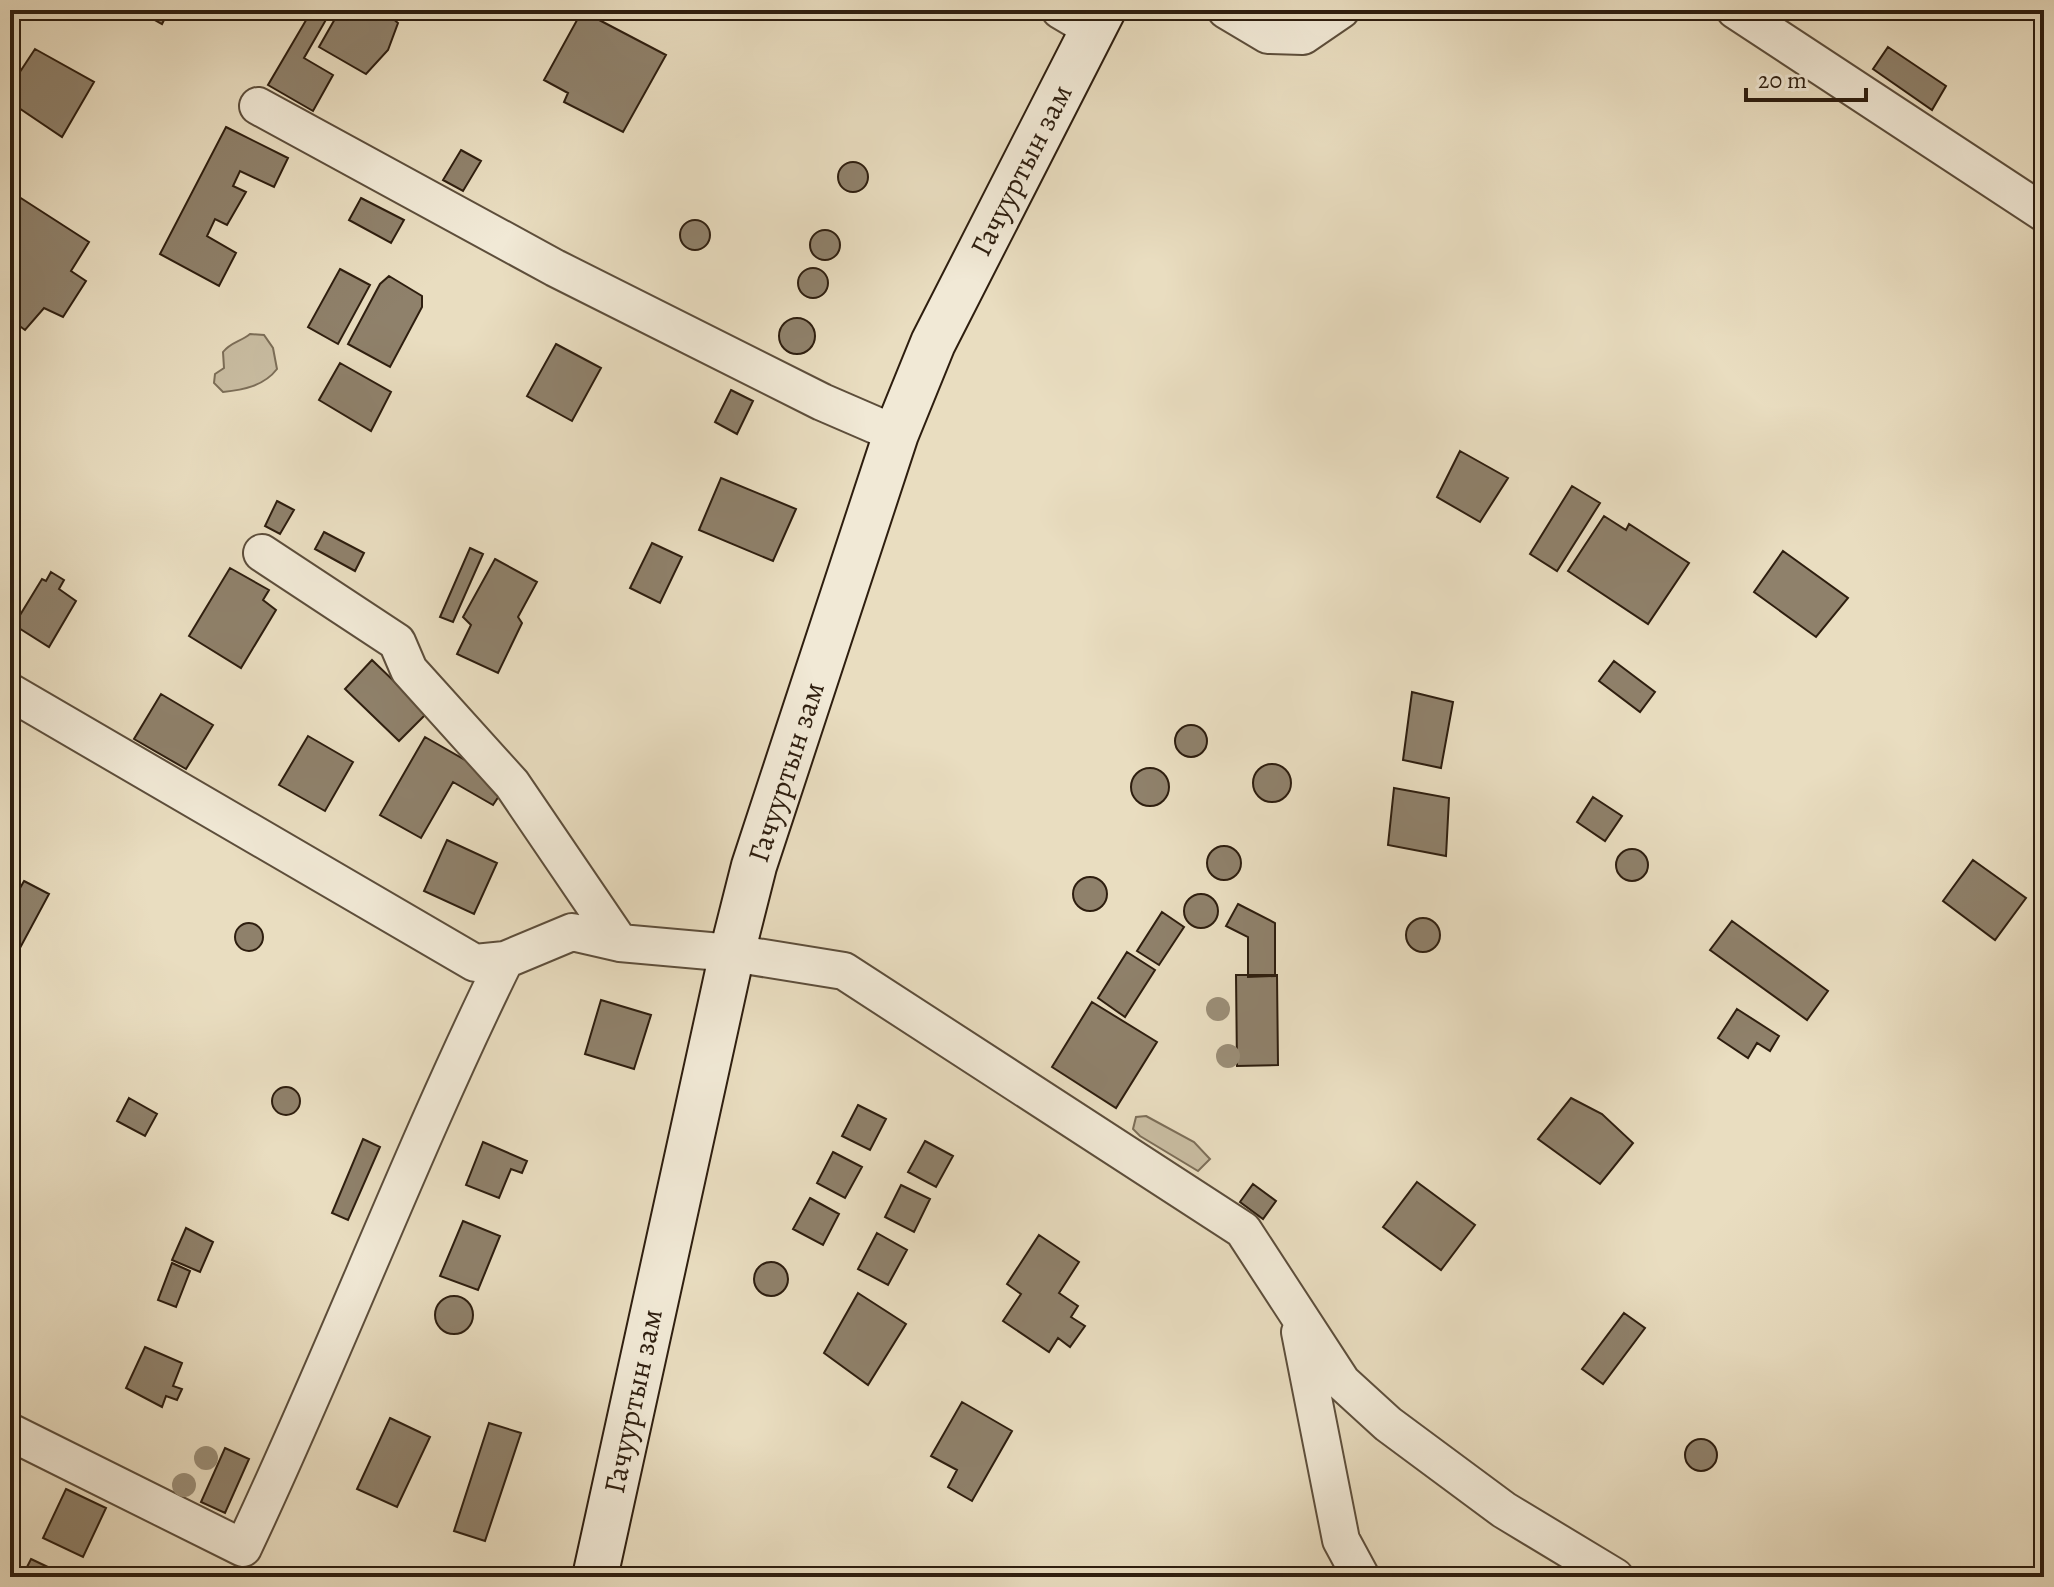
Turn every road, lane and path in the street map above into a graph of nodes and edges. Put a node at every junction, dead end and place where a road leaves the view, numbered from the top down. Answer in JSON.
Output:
{"nodes":[{"id":1,"x":1226,"y":10,"type":"edge"},
{"id":2,"x":1341,"y":10,"type":"edge"},
{"id":3,"x":1735,"y":10,"type":"edge"},
{"id":4,"x":1085,"y":16,"type":"edge"},
{"id":5,"x":258,"y":106,"type":"dead end"},
{"id":6,"x":2044,"y":213,"type":"edge"},
{"id":7,"x":896,"y":434,"type":"junction"},
{"id":8,"x":262,"y":553,"type":"dead end"},
{"id":9,"x":10,"y":692,"type":"edge"},
{"id":10,"x":620,"y":943,"type":"junction"},
{"id":11,"x":732,"y":953,"type":"junction"},
{"id":12,"x":505,"y":960,"type":"junction"},
{"id":13,"x":1294,"y":1309,"type":"junction"},
{"id":14,"x":10,"y":1432,"type":"edge"},
{"id":15,"x":236,"y":1563,"type":"edge"},
{"id":16,"x":595,"y":1577,"type":"edge"},
{"id":17,"x":1361,"y":1577,"type":"edge"},
{"id":18,"x":1615,"y":1577,"type":"edge"}],
"edges":[{"from":1,"to":2,"type":"street"},
{"from":3,"to":6,"type":"street"},
{"from":4,"to":7,"type":"main road","name":"Гачууртын зам"},
{"from":5,"to":7,"type":"street"},
{"from":7,"to":11,"type":"main road","name":"Гачууртын зам"},
{"from":8,"to":10,"type":"street"},
{"from":9,"to":12,"type":"street"},
{"from":10,"to":11,"type":"street"},
{"from":10,"to":12,"type":"street"},
{"from":11,"to":13,"type":"street"},
{"from":11,"to":16,"type":"main road","name":"Гачууртын зам"},
{"from":12,"to":15,"type":"street"},
{"from":13,"to":17,"type":"street"},
{"from":13,"to":18,"type":"street"},
{"from":14,"to":15,"type":"street"}]}
